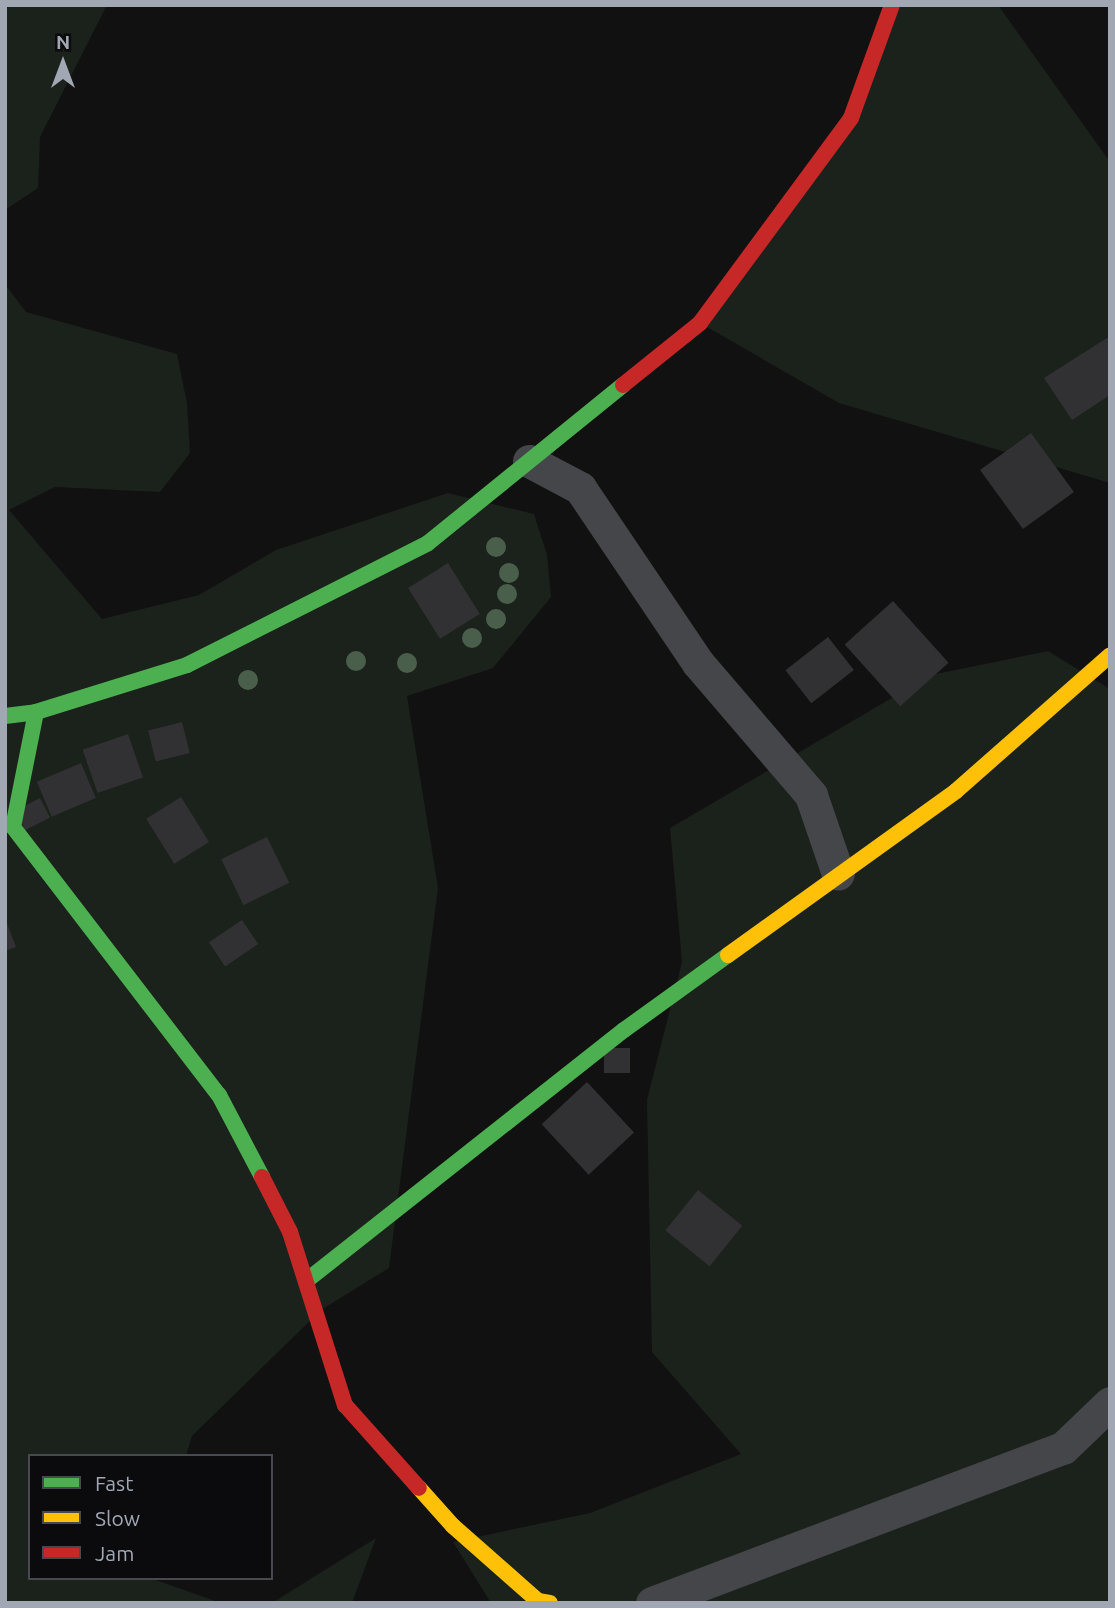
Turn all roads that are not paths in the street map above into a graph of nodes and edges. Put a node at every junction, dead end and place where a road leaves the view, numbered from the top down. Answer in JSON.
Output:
{"nodes":[{"id":1,"x":892,"y":5,"type":"edge"},
{"id":2,"x":529,"y":461,"type":"junction"},
{"id":3,"x":1110,"y":655,"type":"edge"},
{"id":4,"x":36,"y":712,"type":"junction"},
{"id":5,"x":5,"y":716,"type":"edge"},
{"id":6,"x":838,"y":874,"type":"junction"},
{"id":7,"x":306,"y":1281,"type":"junction"},
{"id":8,"x":1110,"y":1403,"type":"edge"},
{"id":9,"x":550,"y":1603,"type":"edge"},
{"id":10,"x":652,"y":1603,"type":"edge"}],
"edges":[{"from":1,"to":2,"type":"street"},
{"from":2,"to":4,"type":"street"},
{"from":2,"to":6,"type":"street"},
{"from":3,"to":6,"type":"street"},
{"from":4,"to":5,"type":"street"},
{"from":4,"to":7,"type":"street"},
{"from":6,"to":7,"type":"street"},
{"from":7,"to":9,"type":"street"},
{"from":8,"to":10,"type":"street"}]}
